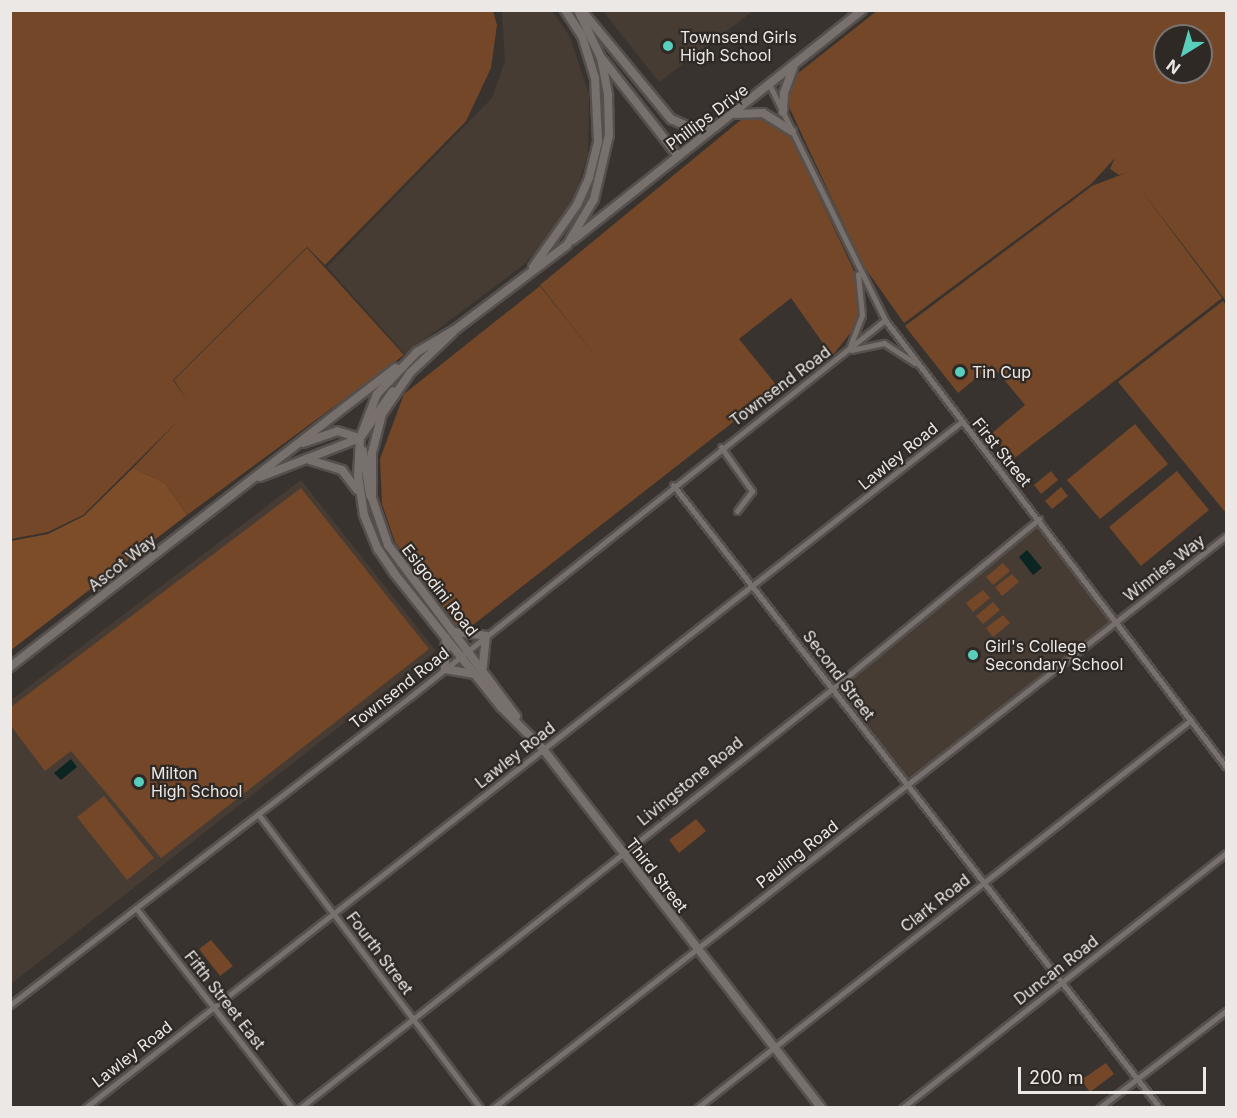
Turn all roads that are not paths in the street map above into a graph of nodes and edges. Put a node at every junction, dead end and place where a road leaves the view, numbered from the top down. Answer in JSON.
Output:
{"nodes":[{"id":1,"x":565,"y":10,"type":"edge"},
{"id":2,"x":580,"y":10,"type":"edge"},
{"id":3,"x":862,"y":10,"type":"edge"},
{"id":4,"x":582,"y":36,"type":"junction"},
{"id":5,"x":601,"y":58,"type":"junction"},
{"id":6,"x":794,"y":66,"type":"junction"},
{"id":7,"x":770,"y":86,"type":"junction"},
{"id":8,"x":783,"y":112,"type":"junction"},
{"id":9,"x":734,"y":114,"type":"junction"},
{"id":10,"x":716,"y":127,"type":"junction"},
{"id":11,"x":792,"y":131,"type":"junction"},
{"id":12,"x":678,"y":156,"type":"junction"},
{"id":13,"x":567,"y":245,"type":"junction"},
{"id":14,"x":858,"y":268,"type":"junction"},
{"id":15,"x":524,"y":277,"type":"junction"},
{"id":16,"x":885,"y":320,"type":"junction"},
{"id":17,"x":456,"y":329,"type":"junction"},
{"id":18,"x":849,"y":351,"type":"junction"},
{"id":19,"x":402,"y":364,"type":"junction"},
{"id":20,"x":919,"y":366,"type":"junction"},
{"id":21,"x":396,"y":389,"type":"junction"},
{"id":22,"x":961,"y":422,"type":"junction"},
{"id":23,"x":360,"y":438,"type":"junction"},
{"id":24,"x":296,"y":446,"type":"junction"},
{"id":25,"x":721,"y":447,"type":"junction"},
{"id":26,"x":305,"y":459,"type":"junction"},
{"id":27,"x":250,"y":481,"type":"junction"},
{"id":28,"x":674,"y":485,"type":"junction"},
{"id":29,"x":360,"y":496,"type":"junction"},
{"id":30,"x":372,"y":498,"type":"junction"},
{"id":31,"x":737,"y":511,"type":"dead end"},
{"id":32,"x":1039,"y":519,"type":"junction"},
{"id":33,"x":1227,"y":536,"type":"edge"},
{"id":34,"x":754,"y":585,"type":"junction"},
{"id":35,"x":1117,"y":622,"type":"junction"},
{"id":36,"x":455,"y":632,"type":"junction"},
{"id":37,"x":486,"y":636,"type":"junction"},
{"id":38,"x":446,"y":637,"type":"junction"},
{"id":39,"x":468,"y":650,"type":"junction"},
{"id":40,"x":460,"y":656,"type":"junction"},
{"id":41,"x":10,"y":667,"type":"edge"},
{"id":42,"x":483,"y":668,"type":"junction"},
{"id":43,"x":445,"y":669,"type":"junction"},
{"id":44,"x":475,"y":674,"type":"junction"},
{"id":45,"x":832,"y":689,"type":"junction"},
{"id":46,"x":518,"y":720,"type":"junction"},
{"id":47,"x":1191,"y":720,"type":"junction"},
{"id":48,"x":543,"y":749,"type":"junction"},
{"id":49,"x":1227,"y":767,"type":"edge"},
{"id":50,"x":907,"y":785,"type":"junction"},
{"id":51,"x":258,"y":814,"type":"junction"},
{"id":52,"x":622,"y":852,"type":"junction"},
{"id":53,"x":1227,"y":853,"type":"edge"},
{"id":54,"x":982,"y":883,"type":"junction"},
{"id":55,"x":136,"y":908,"type":"junction"},
{"id":56,"x":334,"y":914,"type":"junction"},
{"id":57,"x":698,"y":950,"type":"junction"},
{"id":58,"x":1061,"y":983,"type":"junction"},
{"id":59,"x":10,"y":1005,"type":"edge"},
{"id":60,"x":214,"y":1007,"type":"junction"},
{"id":61,"x":1227,"y":1011,"type":"edge"},
{"id":62,"x":413,"y":1019,"type":"junction"},
{"id":63,"x":774,"y":1048,"type":"junction"},
{"id":64,"x":1138,"y":1078,"type":"junction"},
{"id":65,"x":85,"y":1107,"type":"edge"},
{"id":66,"x":292,"y":1107,"type":"edge"},
{"id":67,"x":300,"y":1107,"type":"edge"},
{"id":68,"x":480,"y":1107,"type":"edge"},
{"id":69,"x":493,"y":1107,"type":"edge"},
{"id":70,"x":697,"y":1107,"type":"edge"},
{"id":71,"x":821,"y":1107,"type":"edge"},
{"id":72,"x":902,"y":1107,"type":"edge"},
{"id":73,"x":1099,"y":1107,"type":"edge"},
{"id":74,"x":1160,"y":1107,"type":"edge"}],
"edges":[{"from":1,"to":4,"type":"main road","name":"Esigodini Road"},
{"from":2,"to":5,"type":"main road","name":"Esigodini Road"},
{"from":2,"to":10,"type":"main road"},
{"from":3,"to":6,"type":"main road","name":"Phillips Drive"},
{"from":4,"to":5,"type":"main road"},
{"from":4,"to":15,"type":"main road","name":"Esigodini Road"},
{"from":5,"to":12,"type":"main road"},
{"from":5,"to":13,"type":"main road","name":"Esigodini Road"},
{"from":6,"to":7,"type":"main road","name":"Phillips Drive"},
{"from":6,"to":8,"type":"main road"},
{"from":7,"to":8,"type":"street","name":"First Street"},
{"from":7,"to":9,"type":"main road","name":"Phillips Drive"},
{"from":8,"to":11,"type":"street","name":"First Street"},
{"from":9,"to":10,"type":"main road","name":"Phillips Drive"},
{"from":9,"to":11,"type":"main road"},
{"from":10,"to":12,"type":"main road","name":"Phillips Drive"},
{"from":11,"to":14,"type":"street","name":"First Street"},
{"from":12,"to":13,"type":"main road","name":"Phillips Drive"},
{"from":13,"to":15,"type":"main road","name":"Esigodini Road"},
{"from":14,"to":16,"type":"street","name":"First Street"},
{"from":14,"to":18,"type":"street"},
{"from":15,"to":17,"type":"main road","name":"Esigodini Road"},
{"from":16,"to":18,"type":"street","name":"Townsend Road"},
{"from":16,"to":20,"type":"street","name":"First Street"},
{"from":17,"to":19,"type":"main road","name":"Esigodini Road"},
{"from":17,"to":21,"type":"main road","name":"Esigodini Road"},
{"from":18,"to":20,"type":"street"},
{"from":18,"to":25,"type":"street","name":"Townsend Road"},
{"from":19,"to":23,"type":"main road","name":"Esigodini Road"},
{"from":19,"to":24,"type":"main road"},
{"from":20,"to":22,"type":"street","name":"First Street"},
{"from":21,"to":23,"type":"main road"},
{"from":21,"to":30,"type":"main road","name":"Esigodini Road"},
{"from":22,"to":32,"type":"street","name":"First Street"},
{"from":22,"to":34,"type":"street","name":"Lawley Road"},
{"from":23,"to":24,"type":"main road"},
{"from":23,"to":26,"type":"main road"},
{"from":23,"to":29,"type":"main road","name":"Esigodini Road"},
{"from":23,"to":30,"type":"main road"},
{"from":24,"to":27,"type":"main road","name":"Ascot Way"},
{"from":25,"to":28,"type":"street","name":"Townsend Road"},
{"from":25,"to":31,"type":"street"},
{"from":26,"to":27,"type":"main road"},
{"from":26,"to":29,"type":"main road"},
{"from":27,"to":41,"type":"main road","name":"Ascot Way"},
{"from":28,"to":34,"type":"street","name":"Second Street"},
{"from":28,"to":37,"type":"street","name":"Townsend Road"},
{"from":29,"to":38,"type":"main road","name":"Esigodini Road"},
{"from":30,"to":36,"type":"main road","name":"Esigodini Road"},
{"from":32,"to":35,"type":"street","name":"First Street"},
{"from":32,"to":45,"type":"street","name":"Livingstone Road"},
{"from":33,"to":35,"type":"street","name":"Winnies Way"},
{"from":34,"to":45,"type":"street","name":"Second Street"},
{"from":34,"to":48,"type":"street","name":"Lawley Road"},
{"from":35,"to":47,"type":"street","name":"First Street"},
{"from":35,"to":50,"type":"street","name":"Pauling Road"},
{"from":36,"to":37,"type":"main road"},
{"from":36,"to":39,"type":"main road","name":"Esigodini Road"},
{"from":37,"to":39,"type":"street","name":"Townsend Road"},
{"from":37,"to":42,"type":"main road"},
{"from":38,"to":40,"type":"main road","name":"Esigodini Road"},
{"from":38,"to":43,"type":"main road"},
{"from":39,"to":40,"type":"street","name":"Townsend Road"},
{"from":39,"to":42,"type":"main road","name":"Third Street"},
{"from":40,"to":43,"type":"street","name":"Townsend Road"},
{"from":40,"to":44,"type":"main road","name":"Third Street"},
{"from":42,"to":46,"type":"main road","name":"Third Street"},
{"from":43,"to":44,"type":"main road"},
{"from":43,"to":51,"type":"street","name":"Townsend Road"},
{"from":44,"to":46,"type":"main road","name":"Third Street"},
{"from":45,"to":50,"type":"street","name":"Second Street"},
{"from":45,"to":52,"type":"street","name":"Livingstone Road"},
{"from":46,"to":48,"type":"main road","name":"Third Street"},
{"from":47,"to":49,"type":"street","name":"First Street"},
{"from":47,"to":54,"type":"street","name":"Clark Road"},
{"from":48,"to":52,"type":"main road","name":"Third Street"},
{"from":48,"to":56,"type":"street","name":"Lawley Road"},
{"from":50,"to":54,"type":"street","name":"Second Street"},
{"from":50,"to":57,"type":"street","name":"Pauling Road"},
{"from":51,"to":55,"type":"street","name":"Townsend Road"},
{"from":51,"to":56,"type":"street","name":"Fourth Street"},
{"from":52,"to":57,"type":"main road","name":"Third Street"},
{"from":52,"to":62,"type":"street","name":"Livingstone Road"},
{"from":53,"to":58,"type":"street","name":"Duncan Road"},
{"from":54,"to":58,"type":"street","name":"Second Street"},
{"from":54,"to":63,"type":"street","name":"Clark Road"},
{"from":55,"to":59,"type":"street","name":"Townsend Road"},
{"from":55,"to":60,"type":"street","name":"Fifth Street East"},
{"from":56,"to":60,"type":"street","name":"Lawley Road"},
{"from":56,"to":62,"type":"street","name":"Fourth Street"},
{"from":57,"to":63,"type":"main road","name":"Third Street"},
{"from":57,"to":69,"type":"street","name":"Pauling Road"},
{"from":58,"to":64,"type":"street","name":"Second Street"},
{"from":58,"to":72,"type":"street","name":"Duncan Road"},
{"from":60,"to":65,"type":"street","name":"Lawley Road"},
{"from":60,"to":66,"type":"street","name":"Fifth Street East"},
{"from":61,"to":64,"type":"street"},
{"from":62,"to":67,"type":"street","name":"Livingstone Road"},
{"from":62,"to":68,"type":"street","name":"Fourth Street"},
{"from":63,"to":70,"type":"street","name":"Clark Road"},
{"from":63,"to":71,"type":"main road","name":"Third Street"},
{"from":64,"to":73,"type":"street"},
{"from":64,"to":74,"type":"street","name":"Second Street"}]}
